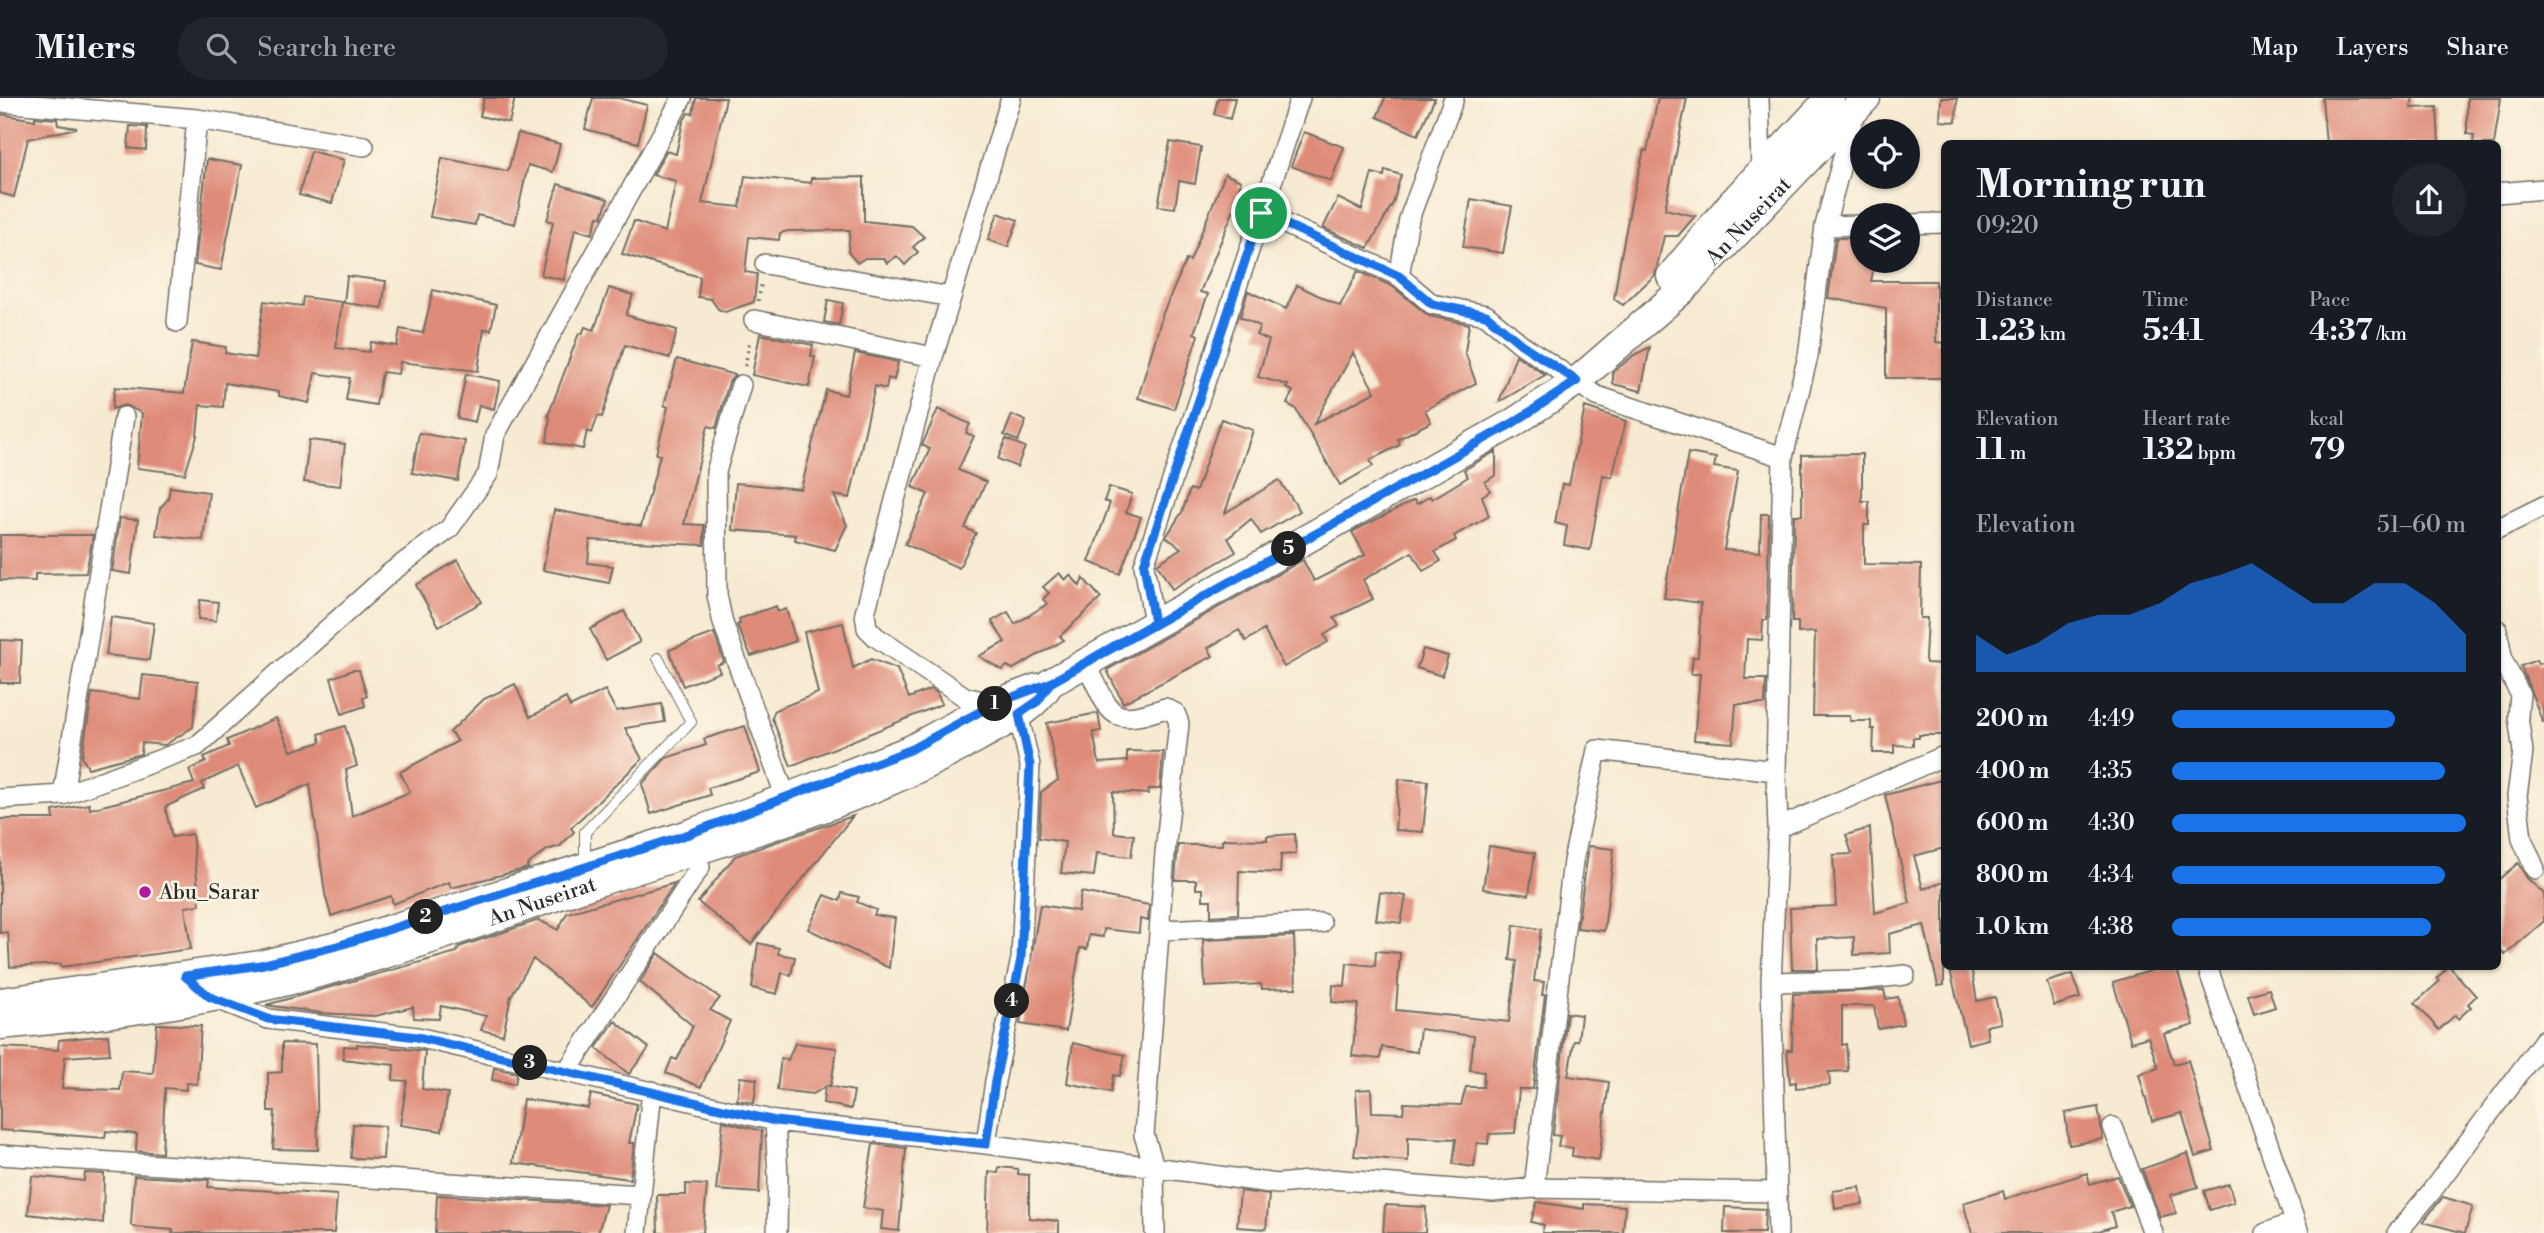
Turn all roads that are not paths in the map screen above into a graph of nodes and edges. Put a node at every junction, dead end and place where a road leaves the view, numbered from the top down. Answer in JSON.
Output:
{"nodes":[{"id":1,"x":682,"y":98,"type":"edge"},
{"id":2,"x":1011,"y":98,"type":"edge"},
{"id":3,"x":1300,"y":98,"type":"edge"},
{"id":4,"x":1454,"y":98,"type":"edge"},
{"id":5,"x":1759,"y":98,"type":"edge"},
{"id":6,"x":1830,"y":98,"type":"edge"},
{"id":7,"x":0,"y":102,"type":"edge"},
{"id":8,"x":1861,"y":104,"type":"edge"},
{"id":9,"x":197,"y":119,"type":"junction"},
{"id":10,"x":364,"y":146,"type":"dead end"},
{"id":11,"x":1761,"y":172,"type":"junction"},
{"id":12,"x":2544,"y":189,"type":"edge"},
{"id":13,"x":2501,"y":193,"type":"edge"},
{"id":14,"x":1261,"y":213,"type":"junction"},
{"id":15,"x":1941,"y":223,"type":"edge"},
{"id":16,"x":1920,"y":224,"type":"edge"},
{"id":17,"x":1850,"y":225,"type":"edge"},
{"id":18,"x":1825,"y":226,"type":"junction"},
{"id":19,"x":765,"y":264,"type":"dead end"},
{"id":20,"x":1399,"y":276,"type":"junction"},
{"id":21,"x":951,"y":298,"type":"junction"},
{"id":22,"x":754,"y":320,"type":"dead end"},
{"id":23,"x":177,"y":322,"type":"dead end"},
{"id":24,"x":1626,"y":339,"type":"junction"},
{"id":25,"x":933,"y":357,"type":"junction"},
{"id":26,"x":1577,"y":381,"type":"junction"},
{"id":27,"x":741,"y":385,"type":"dead end"},
{"id":28,"x":124,"y":417,"type":"dead end"},
{"id":29,"x":1783,"y":457,"type":"junction"},
{"id":30,"x":2544,"y":506,"type":"edge"},
{"id":31,"x":2501,"y":527,"type":"edge"},
{"id":32,"x":1154,"y":623,"type":"junction"},
{"id":33,"x":2501,"y":650,"type":"edge"},
{"id":34,"x":658,"y":657,"type":"dead end"},
{"id":35,"x":1085,"y":662,"type":"junction"},
{"id":36,"x":1009,"y":705,"type":"junction"},
{"id":37,"x":1941,"y":757,"type":"edge"},
{"id":38,"x":1776,"y":771,"type":"junction"},
{"id":39,"x":63,"y":795,"type":"junction"},
{"id":40,"x":786,"y":798,"type":"junction"},
{"id":41,"x":0,"y":799,"type":"edge"},
{"id":42,"x":1778,"y":828,"type":"junction"},
{"id":43,"x":692,"y":843,"type":"junction"},
{"id":44,"x":585,"y":864,"type":"junction"},
{"id":45,"x":2535,"y":869,"type":"dead end"},
{"id":46,"x":1321,"y":923,"type":"dead end"},
{"id":47,"x":1162,"y":930,"type":"junction"},
{"id":48,"x":2208,"y":970,"type":"edge"},
{"id":49,"x":1905,"y":975,"type":"dead end"},
{"id":50,"x":185,"y":976,"type":"junction"},
{"id":51,"x":1771,"y":982,"type":"junction"},
{"id":52,"x":210,"y":997,"type":"junction"},
{"id":53,"x":0,"y":1002,"type":"edge"},
{"id":54,"x":0,"y":1025,"type":"edge"},
{"id":55,"x":2544,"y":1040,"type":"edge"},
{"id":56,"x":567,"y":1071,"type":"junction"},
{"id":57,"x":652,"y":1091,"type":"junction"},
{"id":58,"x":775,"y":1121,"type":"junction"},
{"id":59,"x":2113,"y":1127,"type":"dead end"},
{"id":60,"x":986,"y":1144,"type":"junction"},
{"id":61,"x":0,"y":1155,"type":"edge"},
{"id":62,"x":1154,"y":1166,"type":"junction"},
{"id":63,"x":1534,"y":1188,"type":"junction"},
{"id":64,"x":1776,"y":1192,"type":"junction"},
{"id":65,"x":641,"y":1195,"type":"junction"},
{"id":66,"x":2297,"y":1228,"type":"edge"},
{"id":67,"x":637,"y":1233,"type":"edge"},
{"id":68,"x":777,"y":1233,"type":"edge"},
{"id":69,"x":1155,"y":1233,"type":"edge"},
{"id":70,"x":1778,"y":1233,"type":"edge"},
{"id":71,"x":2153,"y":1233,"type":"edge"},
{"id":72,"x":2266,"y":1233,"type":"edge"},
{"id":73,"x":2397,"y":1233,"type":"edge"}],
"edges":[{"from":1,"to":39,"type":"street"},
{"from":2,"to":21,"type":"street"},
{"from":3,"to":14,"type":"street"},
{"from":4,"to":20,"type":"street"},
{"from":5,"to":11,"type":"street"},
{"from":6,"to":11,"type":"main road","name":"An Nuseirat"},
{"from":7,"to":9,"type":"street"},
{"from":8,"to":18,"type":"street"},
{"from":8,"to":24,"type":"main road","name":"An Nuseirat"},
{"from":9,"to":10,"type":"street"},
{"from":9,"to":23,"type":"street"},
{"from":11,"to":24,"type":"main road","name":"An Nuseirat"},
{"from":12,"to":13,"type":"street"},
{"from":14,"to":20,"type":"street"},
{"from":14,"to":32,"type":"street"},
{"from":15,"to":16,"type":"street"},
{"from":17,"to":18,"type":"street"},
{"from":18,"to":29,"type":"street"},
{"from":19,"to":21,"type":"street"},
{"from":20,"to":26,"type":"street"},
{"from":21,"to":25,"type":"street"},
{"from":22,"to":25,"type":"street"},
{"from":24,"to":26,"type":"main road","name":"An Nuseirat"},
{"from":25,"to":36,"type":"street"},
{"from":26,"to":29,"type":"street"},
{"from":26,"to":32,"type":"main road","name":"An Nuseirat"},
{"from":27,"to":40,"type":"street"},
{"from":28,"to":39,"type":"street"},
{"from":29,"to":38,"type":"street"},
{"from":30,"to":31,"type":"street"},
{"from":32,"to":35,"type":"main road","name":"An Nuseirat"},
{"from":33,"to":45,"type":"street"},
{"from":34,"to":44,"type":"lane"},
{"from":35,"to":36,"type":"main road","name":"An Nuseirat"},
{"from":35,"to":47,"type":"street"},
{"from":36,"to":40,"type":"main road","name":"An Nuseirat"},
{"from":36,"to":43,"type":"main road","name":"An Nuseirat"},
{"from":36,"to":60,"type":"street"},
{"from":37,"to":42,"type":"street"},
{"from":38,"to":42,"type":"street"},
{"from":38,"to":63,"type":"street"},
{"from":39,"to":41,"type":"street"},
{"from":40,"to":43,"type":"main road","name":"An Nuseirat"},
{"from":42,"to":51,"type":"street"},
{"from":43,"to":44,"type":"main road","name":"An Nuseirat"},
{"from":43,"to":52,"type":"main road","name":"An Nuseirat"},
{"from":43,"to":56,"type":"street"},
{"from":44,"to":50,"type":"main road","name":"An Nuseirat"},
{"from":46,"to":47,"type":"street"},
{"from":47,"to":62,"type":"street"},
{"from":48,"to":66,"type":"street"},
{"from":49,"to":51,"type":"street"},
{"from":50,"to":52,"type":"street"},
{"from":50,"to":53,"type":"main road","name":"An Nuseirat"},
{"from":51,"to":64,"type":"street"},
{"from":52,"to":54,"type":"main road","name":"An Nuseirat"},
{"from":52,"to":56,"type":"street"},
{"from":55,"to":73,"type":"street"},
{"from":56,"to":57,"type":"street"},
{"from":57,"to":58,"type":"street"},
{"from":57,"to":65,"type":"street"},
{"from":58,"to":60,"type":"street"},
{"from":58,"to":68,"type":"street"},
{"from":59,"to":71,"type":"street"},
{"from":60,"to":62,"type":"street"},
{"from":61,"to":65,"type":"street"},
{"from":62,"to":63,"type":"street"},
{"from":62,"to":69,"type":"street"},
{"from":63,"to":64,"type":"street"},
{"from":64,"to":70,"type":"street"},
{"from":65,"to":67,"type":"street"},
{"from":66,"to":72,"type":"street"}]}
